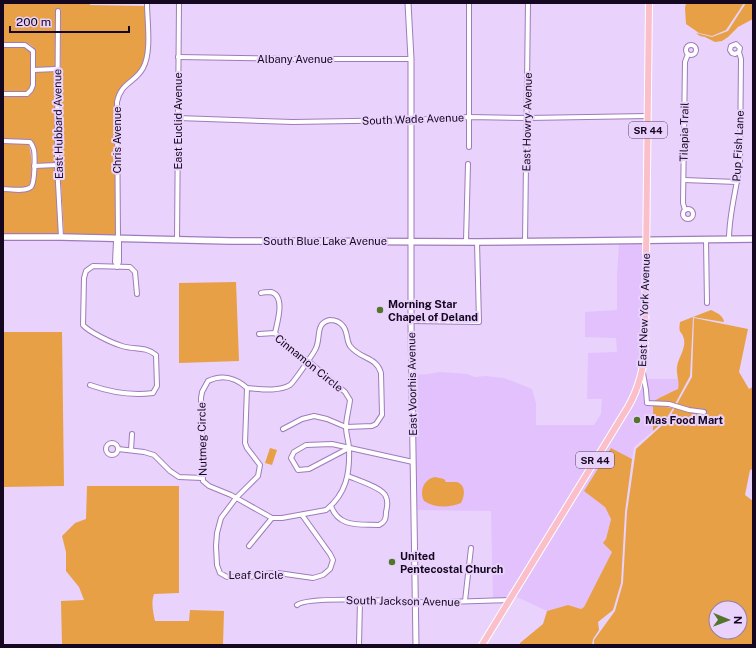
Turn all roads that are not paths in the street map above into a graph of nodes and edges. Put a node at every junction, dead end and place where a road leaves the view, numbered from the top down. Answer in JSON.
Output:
{"nodes":[{"id":1,"x":147,"y":3,"type":"edge"},
{"id":2,"x":179,"y":3,"type":"edge"},
{"id":3,"x":408,"y":3,"type":"edge"},
{"id":4,"x":469,"y":3,"type":"edge"},
{"id":5,"x":528,"y":3,"type":"edge"},
{"id":6,"x":649,"y":3,"type":"edge"},
{"id":7,"x":58,"y":11,"type":"dead end"},
{"id":8,"x":3,"y":45,"type":"edge"},
{"id":9,"x":739,"y":52,"type":"dead end"},
{"id":10,"x":688,"y":54,"type":"dead end"},
{"id":11,"x":178,"y":57,"type":"junction"},
{"id":12,"x":411,"y":58,"type":"junction"},
{"id":13,"x":57,"y":69,"type":"junction"},
{"id":14,"x":34,"y":70,"type":"junction"},
{"id":15,"x":3,"y":94,"type":"edge"},
{"id":16,"x":648,"y":116,"type":"junction"},
{"id":17,"x":469,"y":117,"type":"junction"},
{"id":18,"x":178,"y":118,"type":"junction"},
{"id":19,"x":527,"y":118,"type":"junction"},
{"id":20,"x":411,"y":120,"type":"junction"},
{"id":21,"x":3,"y":141,"type":"edge"},
{"id":22,"x":469,"y":147,"type":"dead end"},
{"id":23,"x":468,"y":164,"type":"dead end"},
{"id":24,"x":57,"y":165,"type":"junction"},
{"id":25,"x":34,"y":166,"type":"junction"},
{"id":26,"x":684,"y":180,"type":"junction"},
{"id":27,"x":737,"y":182,"type":"junction"},
{"id":28,"x":3,"y":189,"type":"edge"},
{"id":29,"x":685,"y":210,"type":"dead end"},
{"id":30,"x":61,"y":236,"type":"junction"},
{"id":31,"x":3,"y":237,"type":"edge"},
{"id":32,"x":118,"y":239,"type":"junction"},
{"id":33,"x":177,"y":239,"type":"junction"},
{"id":34,"x":729,"y":239,"type":"junction"},
{"id":35,"x":753,"y":239,"type":"edge"},
{"id":36,"x":646,"y":240,"type":"junction"},
{"id":37,"x":706,"y":240,"type":"junction"},
{"id":38,"x":410,"y":241,"type":"junction"},
{"id":39,"x":466,"y":241,"type":"junction"},
{"id":40,"x":477,"y":242,"type":"junction"},
{"id":41,"x":525,"y":242,"type":"junction"},
{"id":42,"x":117,"y":266,"type":"junction"},
{"id":43,"x":261,"y":292,"type":"dead end"},
{"id":44,"x":137,"y":294,"type":"dead end"},
{"id":45,"x":707,"y":302,"type":"dead end"},
{"id":46,"x":411,"y":321,"type":"junction"},
{"id":47,"x":275,"y":333,"type":"junction"},
{"id":48,"x":258,"y":334,"type":"dead end"},
{"id":49,"x":307,"y":360,"type":"junction"},
{"id":50,"x":642,"y":372,"type":"junction"},
{"id":51,"x":90,"y":385,"type":"dead end"},
{"id":52,"x":247,"y":388,"type":"junction"},
{"id":53,"x":704,"y":412,"type":"dead end"},
{"id":54,"x":346,"y":427,"type":"junction"},
{"id":55,"x":283,"y":429,"type":"dead end"},
{"id":56,"x":132,"y":434,"type":"dead end"},
{"id":57,"x":349,"y":448,"type":"junction"},
{"id":58,"x":118,"y":449,"type":"dead end"},
{"id":59,"x":131,"y":450,"type":"junction"},
{"id":60,"x":413,"y":462,"type":"junction"},
{"id":61,"x":348,"y":476,"type":"junction"},
{"id":62,"x":202,"y":478,"type":"junction"},
{"id":63,"x":236,"y":498,"type":"junction"},
{"id":64,"x":331,"y":506,"type":"junction"},
{"id":65,"x":302,"y":515,"type":"junction"},
{"id":66,"x":272,"y":518,"type":"junction"},
{"id":67,"x":249,"y":546,"type":"dead end"},
{"id":68,"x":471,"y":548,"type":"dead end"},
{"id":69,"x":360,"y":600,"type":"junction"},
{"id":70,"x":509,"y":600,"type":"junction"},
{"id":71,"x":465,"y":601,"type":"junction"},
{"id":72,"x":415,"y":602,"type":"junction"},
{"id":73,"x":297,"y":605,"type":"dead end"},
{"id":74,"x":359,"y":645,"type":"edge"},
{"id":75,"x":416,"y":645,"type":"edge"},
{"id":76,"x":482,"y":645,"type":"edge"}],
"edges":[{"from":1,"to":32,"type":"street","name":"Chris Avenue"},
{"from":2,"to":11,"type":"street","name":"East Euclid Avenue"},
{"from":3,"to":12,"type":"street","name":"East Voorhis Avenue"},
{"from":4,"to":17,"type":"street"},
{"from":5,"to":19,"type":"street","name":"East Howry Avenue"},
{"from":6,"to":16,"type":"main road","name":"East New York Avenue","number":"SR 44"},
{"from":7,"to":13,"type":"street","name":"East Hubbard Avenue"},
{"from":8,"to":14,"type":"street"},
{"from":9,"to":27,"type":"street","name":"Pup Fish Lane"},
{"from":10,"to":26,"type":"street","name":"Tilapia Trail"},
{"from":11,"to":12,"type":"street","name":"Albany Avenue"},
{"from":11,"to":18,"type":"street","name":"East Euclid Avenue"},
{"from":12,"to":20,"type":"street","name":"East Voorhis Avenue"},
{"from":13,"to":14,"type":"street"},
{"from":13,"to":24,"type":"street","name":"East Hubbard Avenue"},
{"from":14,"to":15,"type":"street"},
{"from":16,"to":19,"type":"street","name":"South Wade Avenue"},
{"from":16,"to":36,"type":"main road","name":"East New York Avenue","number":"SR 44"},
{"from":17,"to":19,"type":"street","name":"South Wade Avenue"},
{"from":17,"to":20,"type":"street","name":"South Wade Avenue"},
{"from":17,"to":22,"type":"street"},
{"from":18,"to":20,"type":"street","name":"South Wade Avenue"},
{"from":18,"to":33,"type":"street","name":"East Euclid Avenue"},
{"from":19,"to":41,"type":"street","name":"East Howry Avenue"},
{"from":20,"to":38,"type":"street","name":"East Voorhis Avenue"},
{"from":21,"to":25,"type":"street"},
{"from":23,"to":39,"type":"street"},
{"from":24,"to":25,"type":"street"},
{"from":24,"to":30,"type":"street","name":"East Hubbard Avenue"},
{"from":25,"to":28,"type":"street"},
{"from":26,"to":27,"type":"street"},
{"from":26,"to":29,"type":"street","name":"Tilapia Trail"},
{"from":27,"to":34,"type":"street","name":"Pup Fish Lane"},
{"from":30,"to":31,"type":"main road","name":"South Blue Lake Avenue"},
{"from":30,"to":32,"type":"main road","name":"South Blue Lake Avenue"},
{"from":32,"to":33,"type":"main road","name":"South Blue Lake Avenue"},
{"from":32,"to":42,"type":"street","name":"Chris Avenue"},
{"from":33,"to":38,"type":"main road","name":"South Blue Lake Avenue"},
{"from":34,"to":35,"type":"main road","name":"South Blue Lake Avenue"},
{"from":34,"to":37,"type":"main road","name":"South Blue Lake Avenue"},
{"from":36,"to":37,"type":"main road","name":"South Blue Lake Avenue"},
{"from":36,"to":41,"type":"main road","name":"South Blue Lake Avenue"},
{"from":36,"to":50,"type":"main road","name":"East New York Avenue","number":"SR 44"},
{"from":37,"to":45,"type":"street"},
{"from":38,"to":39,"type":"main road","name":"South Blue Lake Avenue"},
{"from":38,"to":46,"type":"street","name":"East Voorhis Avenue"},
{"from":39,"to":40,"type":"main road","name":"South Blue Lake Avenue"},
{"from":40,"to":41,"type":"main road","name":"South Blue Lake Avenue"},
{"from":40,"to":46,"type":"street"},
{"from":42,"to":44,"type":"street"},
{"from":42,"to":51,"type":"street"},
{"from":43,"to":47,"type":"street"},
{"from":46,"to":60,"type":"street","name":"East Voorhis Avenue"},
{"from":47,"to":48,"type":"street","name":"Cinnamon Circle"},
{"from":47,"to":49,"type":"street","name":"Cinnamon Circle"},
{"from":49,"to":52,"type":"street"},
{"from":49,"to":54,"type":"street","name":"Cinnamon Circle"},
{"from":49,"to":54,"type":"street"},
{"from":50,"to":53,"type":"street"},
{"from":50,"to":70,"type":"main road","name":"East New York Avenue","number":"SR 44"},
{"from":52,"to":62,"type":"street","name":"Nutmeg Circle"},
{"from":52,"to":63,"type":"street"},
{"from":54,"to":55,"type":"street"},
{"from":54,"to":57,"type":"street","name":"Cinnamon Circle"},
{"from":56,"to":59,"type":"street"},
{"from":57,"to":57,"type":"street"},
{"from":57,"to":60,"type":"street"},
{"from":57,"to":61,"type":"street","name":"Cinnamon Circle"},
{"from":58,"to":59,"type":"street"},
{"from":59,"to":62,"type":"street"},
{"from":60,"to":72,"type":"street","name":"East Voorhis Avenue"},
{"from":61,"to":64,"type":"street","name":"Cinnamon Circle"},
{"from":61,"to":64,"type":"street"},
{"from":62,"to":63,"type":"street","name":"Nutmeg Circle"},
{"from":63,"to":65,"type":"street","name":"Leaf Circle"},
{"from":63,"to":66,"type":"street","name":"Nutmeg Circle"},
{"from":64,"to":65,"type":"street"},
{"from":65,"to":66,"type":"street"},
{"from":66,"to":67,"type":"street"},
{"from":68,"to":71,"type":"street"},
{"from":69,"to":72,"type":"street","name":"South Jackson Avenue"},
{"from":69,"to":73,"type":"street","name":"South Jackson Avenue"},
{"from":69,"to":74,"type":"street"},
{"from":70,"to":71,"type":"street","name":"South Jackson Avenue"},
{"from":70,"to":76,"type":"main road","name":"East New York Avenue","number":"SR 44"},
{"from":71,"to":72,"type":"street","name":"South Jackson Avenue"},
{"from":72,"to":75,"type":"street","name":"East Voorhis Avenue"}]}
